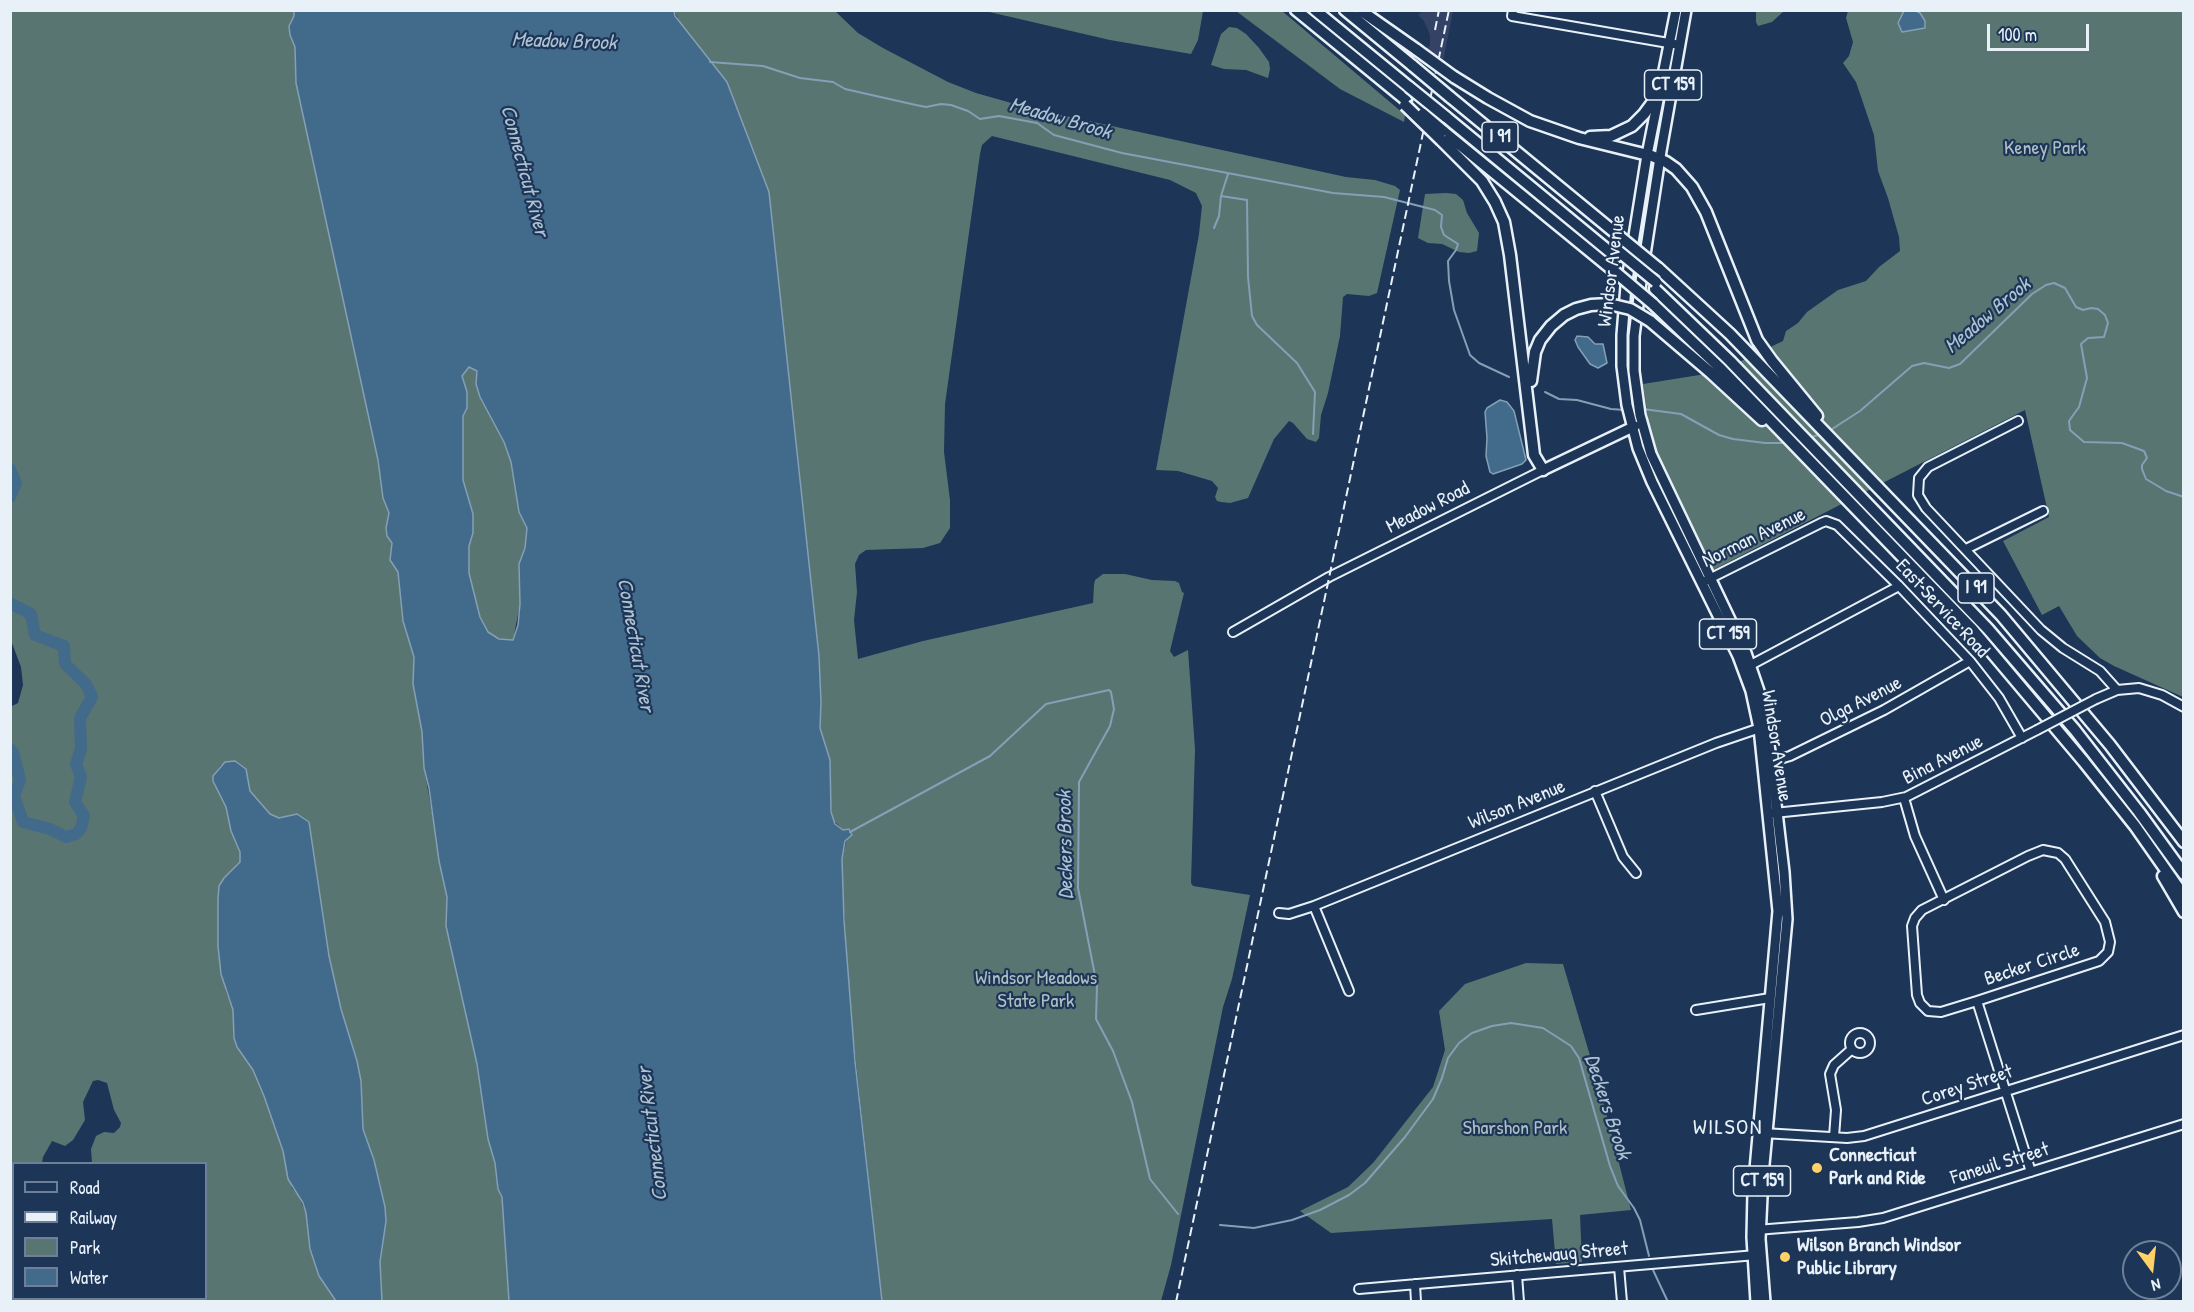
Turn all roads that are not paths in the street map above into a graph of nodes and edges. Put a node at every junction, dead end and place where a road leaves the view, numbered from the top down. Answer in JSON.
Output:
{"nodes":[{"id":1,"x":1296,"y":10,"type":"edge"},
{"id":2,"x":1316,"y":10,"type":"edge"},
{"id":3,"x":1326,"y":10,"type":"edge"},
{"id":4,"x":1345,"y":10,"type":"edge"},
{"id":5,"x":1360,"y":10,"type":"edge"},
{"id":6,"x":1676,"y":10,"type":"edge"},
{"id":7,"x":1686,"y":10,"type":"edge"},
{"id":8,"x":1512,"y":13,"type":"edge"},
{"id":9,"x":1679,"y":23,"type":"junction"},
{"id":10,"x":1675,"y":44,"type":"junction"},
{"id":11,"x":1410,"y":83,"type":"junction"},
{"id":12,"x":1666,"y":92,"type":"junction"},
{"id":13,"x":1442,"y":135,"type":"junction"},
{"id":14,"x":1568,"y":135,"type":"junction"},
{"id":15,"x":1647,"y":155,"type":"junction"},
{"id":16,"x":1660,"y":159,"type":"junction"},
{"id":17,"x":1809,"y":411,"type":"junction"},
{"id":18,"x":1640,"y":414,"type":"junction"},
{"id":19,"x":1764,"y":417,"type":"junction"},
{"id":20,"x":2018,"y":421,"type":"dead end"},
{"id":21,"x":1632,"y":427,"type":"junction"},
{"id":22,"x":1834,"y":463,"type":"junction"},
{"id":23,"x":1543,"y":470,"type":"junction"},
{"id":24,"x":1665,"y":497,"type":"junction"},
{"id":25,"x":2043,"y":511,"type":"dead end"},
{"id":26,"x":1821,"y":523,"type":"joint"},
{"id":27,"x":1966,"y":549,"type":"junction"},
{"id":28,"x":1706,"y":580,"type":"junction"},
{"id":29,"x":1899,"y":586,"type":"junction"},
{"id":30,"x":1233,"y":632,"type":"dead end"},
{"id":31,"x":1970,"y":661,"type":"junction"},
{"id":32,"x":1746,"y":667,"type":"junction"},
{"id":33,"x":2117,"y":690,"type":"junction"},
{"id":34,"x":2184,"y":707,"type":"edge"},
{"id":35,"x":1763,"y":727,"type":"junction"},
{"id":36,"x":2022,"y":738,"type":"junction"},
{"id":37,"x":1767,"y":763,"type":"junction"},
{"id":38,"x":1595,"y":791,"type":"junction"},
{"id":39,"x":1904,"y":798,"type":"junction"},
{"id":40,"x":1773,"y":813,"type":"junction"},
{"id":41,"x":2145,"y":841,"type":"junction"},
{"id":42,"x":2184,"y":842,"type":"edge"},
{"id":43,"x":2184,"y":862,"type":"edge"},
{"id":44,"x":1635,"y":873,"type":"dead end"},
{"id":45,"x":2184,"y":874,"type":"edge"},
{"id":46,"x":2184,"y":896,"type":"edge"},
{"id":47,"x":1944,"y":900,"type":"junction"},
{"id":48,"x":1314,"y":906,"type":"junction"},
{"id":49,"x":2184,"y":912,"type":"edge"},
{"id":50,"x":1279,"y":914,"type":"dead end"},
{"id":51,"x":1778,"y":962,"type":"junction"},
{"id":52,"x":1349,"y":991,"type":"dead end"},
{"id":53,"x":1770,"y":998,"type":"junction"},
{"id":54,"x":1977,"y":1001,"type":"junction"},
{"id":55,"x":1696,"y":1010,"type":"dead end"},
{"id":56,"x":2184,"y":1035,"type":"edge"},
{"id":57,"x":1852,"y":1049,"type":"dead end"},
{"id":58,"x":2006,"y":1091,"type":"junction"},
{"id":59,"x":2184,"y":1124,"type":"edge"},
{"id":60,"x":1761,"y":1133,"type":"junction"},
{"id":61,"x":1834,"y":1137,"type":"junction"},
{"id":62,"x":2031,"y":1172,"type":"junction"},
{"id":63,"x":1756,"y":1230,"type":"junction"},
{"id":64,"x":1757,"y":1255,"type":"junction"},
{"id":65,"x":1619,"y":1267,"type":"junction"},
{"id":66,"x":1517,"y":1275,"type":"junction"},
{"id":67,"x":1415,"y":1284,"type":"junction"},
{"id":68,"x":1359,"y":1289,"type":"dead end"},
{"id":69,"x":1416,"y":1302,"type":"edge"},
{"id":70,"x":1519,"y":1302,"type":"edge"},
{"id":71,"x":1622,"y":1302,"type":"edge"},
{"id":72,"x":1756,"y":1302,"type":"edge"},
{"id":73,"x":1765,"y":1302,"type":"edge"}],
"edges":[{"from":1,"to":13,"type":"highway","number":"I 91","bridge":true},
{"from":2,"to":11,"type":"highway"},
{"from":3,"to":11,"type":"highway"},
{"from":4,"to":17,"type":"highway","number":"I 91","bridge":true},
{"from":5,"to":14,"type":"highway","bridge":true},
{"from":6,"to":9,"type":"main road","name":"Windsor Avenue","number":"CT 159"},
{"from":7,"to":9,"type":"main road","name":"Windsor Avenue","number":"CT 159"},
{"from":8,"to":10,"type":"street"},
{"from":9,"to":10,"type":"main road","name":"Windsor Avenue","number":"CT 159"},
{"from":10,"to":12,"type":"main road","name":"Windsor Avenue","number":"CT 159"},
{"from":11,"to":22,"type":"highway","bridge":true},
{"from":12,"to":14,"type":"highway"},
{"from":12,"to":15,"type":"main road","name":"Windsor Avenue","number":"CT 159"},
{"from":12,"to":16,"type":"main road","name":"Windsor Avenue","number":"CT 159"},
{"from":13,"to":19,"type":"highway","number":"I 91","bridge":true},
{"from":13,"to":23,"type":"highway"},
{"from":14,"to":15,"type":"highway"},
{"from":15,"to":16,"type":"highway"},
{"from":15,"to":21,"type":"main road","name":"Windsor Avenue","number":"CT 159"},
{"from":16,"to":17,"type":"highway"},
{"from":16,"to":18,"type":"main road","name":"Windsor Avenue","number":"CT 159"},
{"from":17,"to":42,"type":"highway","number":"I 91"},
{"from":18,"to":21,"type":"main road","name":"Meadow Road"},
{"from":18,"to":24,"type":"main road","name":"Windsor Avenue","number":"CT 159"},
{"from":19,"to":23,"type":"highway","bridge":true},
{"from":19,"to":41,"type":"highway","number":"I 91"},
{"from":20,"to":27,"type":"street"},
{"from":21,"to":23,"type":"main road","name":"Meadow Road"},
{"from":21,"to":24,"type":"main road","name":"Windsor Avenue","number":"CT 159"},
{"from":22,"to":43,"type":"highway"},
{"from":22,"to":45,"type":"highway"},
{"from":23,"to":30,"type":"street","name":"Meadow Road"},
{"from":24,"to":28,"type":"main road","name":"Windsor Avenue","number":"CT 159"},
{"from":25,"to":27,"type":"street"},
{"from":26,"to":28,"type":"street","name":"Norman Avenue"},
{"from":26,"to":29,"type":"street","name":"East Service Road"},
{"from":27,"to":33,"type":"street"},
{"from":28,"to":32,"type":"main road","name":"Windsor Avenue","number":"CT 159"},
{"from":29,"to":31,"type":"street","name":"East Service Road"},
{"from":29,"to":32,"type":"street"},
{"from":31,"to":36,"type":"street","name":"East Service Road"},
{"from":31,"to":37,"type":"street","name":"Olga Avenue"},
{"from":32,"to":35,"type":"main road","name":"Windsor Avenue","number":"CT 159"},
{"from":33,"to":34,"type":"street"},
{"from":33,"to":36,"type":"street","name":"Bina Avenue","bridge":true},
{"from":35,"to":37,"type":"main road","name":"Windsor Avenue","number":"CT 159"},
{"from":35,"to":38,"type":"street","name":"Wilson Avenue"},
{"from":36,"to":39,"type":"street","name":"Bina Avenue"},
{"from":37,"to":40,"type":"main road","name":"Windsor Avenue","number":"CT 159"},
{"from":38,"to":44,"type":"street"},
{"from":38,"to":48,"type":"street","name":"Wilson Avenue"},
{"from":39,"to":40,"type":"street","name":"Bina Avenue"},
{"from":39,"to":47,"type":"street"},
{"from":40,"to":51,"type":"main road","name":"Windsor Avenue","number":"CT 159"},
{"from":41,"to":46,"type":"highway","number":"I 91"},
{"from":41,"to":49,"type":"highway"},
{"from":47,"to":54,"type":"street","name":"Becker Circle"},
{"from":47,"to":54,"type":"street","name":"Becker Circle"},
{"from":48,"to":50,"type":"street","name":"Wilson Avenue"},
{"from":48,"to":52,"type":"street"},
{"from":51,"to":53,"type":"main road","name":"Windsor Avenue","number":"CT 159"},
{"from":51,"to":60,"type":"main road","name":"Windsor Avenue","number":"CT 159"},
{"from":53,"to":55,"type":"street"},
{"from":53,"to":60,"type":"main road","name":"Windsor Avenue","number":"CT 159"},
{"from":54,"to":58,"type":"street"},
{"from":56,"to":58,"type":"street","name":"Corey Street"},
{"from":57,"to":61,"type":"street"},
{"from":58,"to":61,"type":"street","name":"Corey Street"},
{"from":58,"to":62,"type":"street"},
{"from":59,"to":62,"type":"street","name":"Faneuil Street"},
{"from":60,"to":61,"type":"street","name":"Corey Street"},
{"from":60,"to":63,"type":"main road","name":"Windsor Avenue","number":"CT 159"},
{"from":62,"to":63,"type":"street","name":"Faneuil Street"},
{"from":63,"to":64,"type":"main road","name":"Windsor Avenue","number":"CT 159"},
{"from":64,"to":65,"type":"street","name":"Skitchewaug Street"},
{"from":64,"to":72,"type":"main road","name":"Windsor Avenue","number":"CT 159"},
{"from":64,"to":73,"type":"main road","name":"Windsor Avenue","number":"CT 159"},
{"from":65,"to":66,"type":"street","name":"Skitchewaug Street"},
{"from":65,"to":71,"type":"street"},
{"from":66,"to":67,"type":"street","name":"Skitchewaug Street"},
{"from":66,"to":70,"type":"street"},
{"from":67,"to":68,"type":"street","name":"Skitchewaug Street"},
{"from":67,"to":69,"type":"street"}]}
